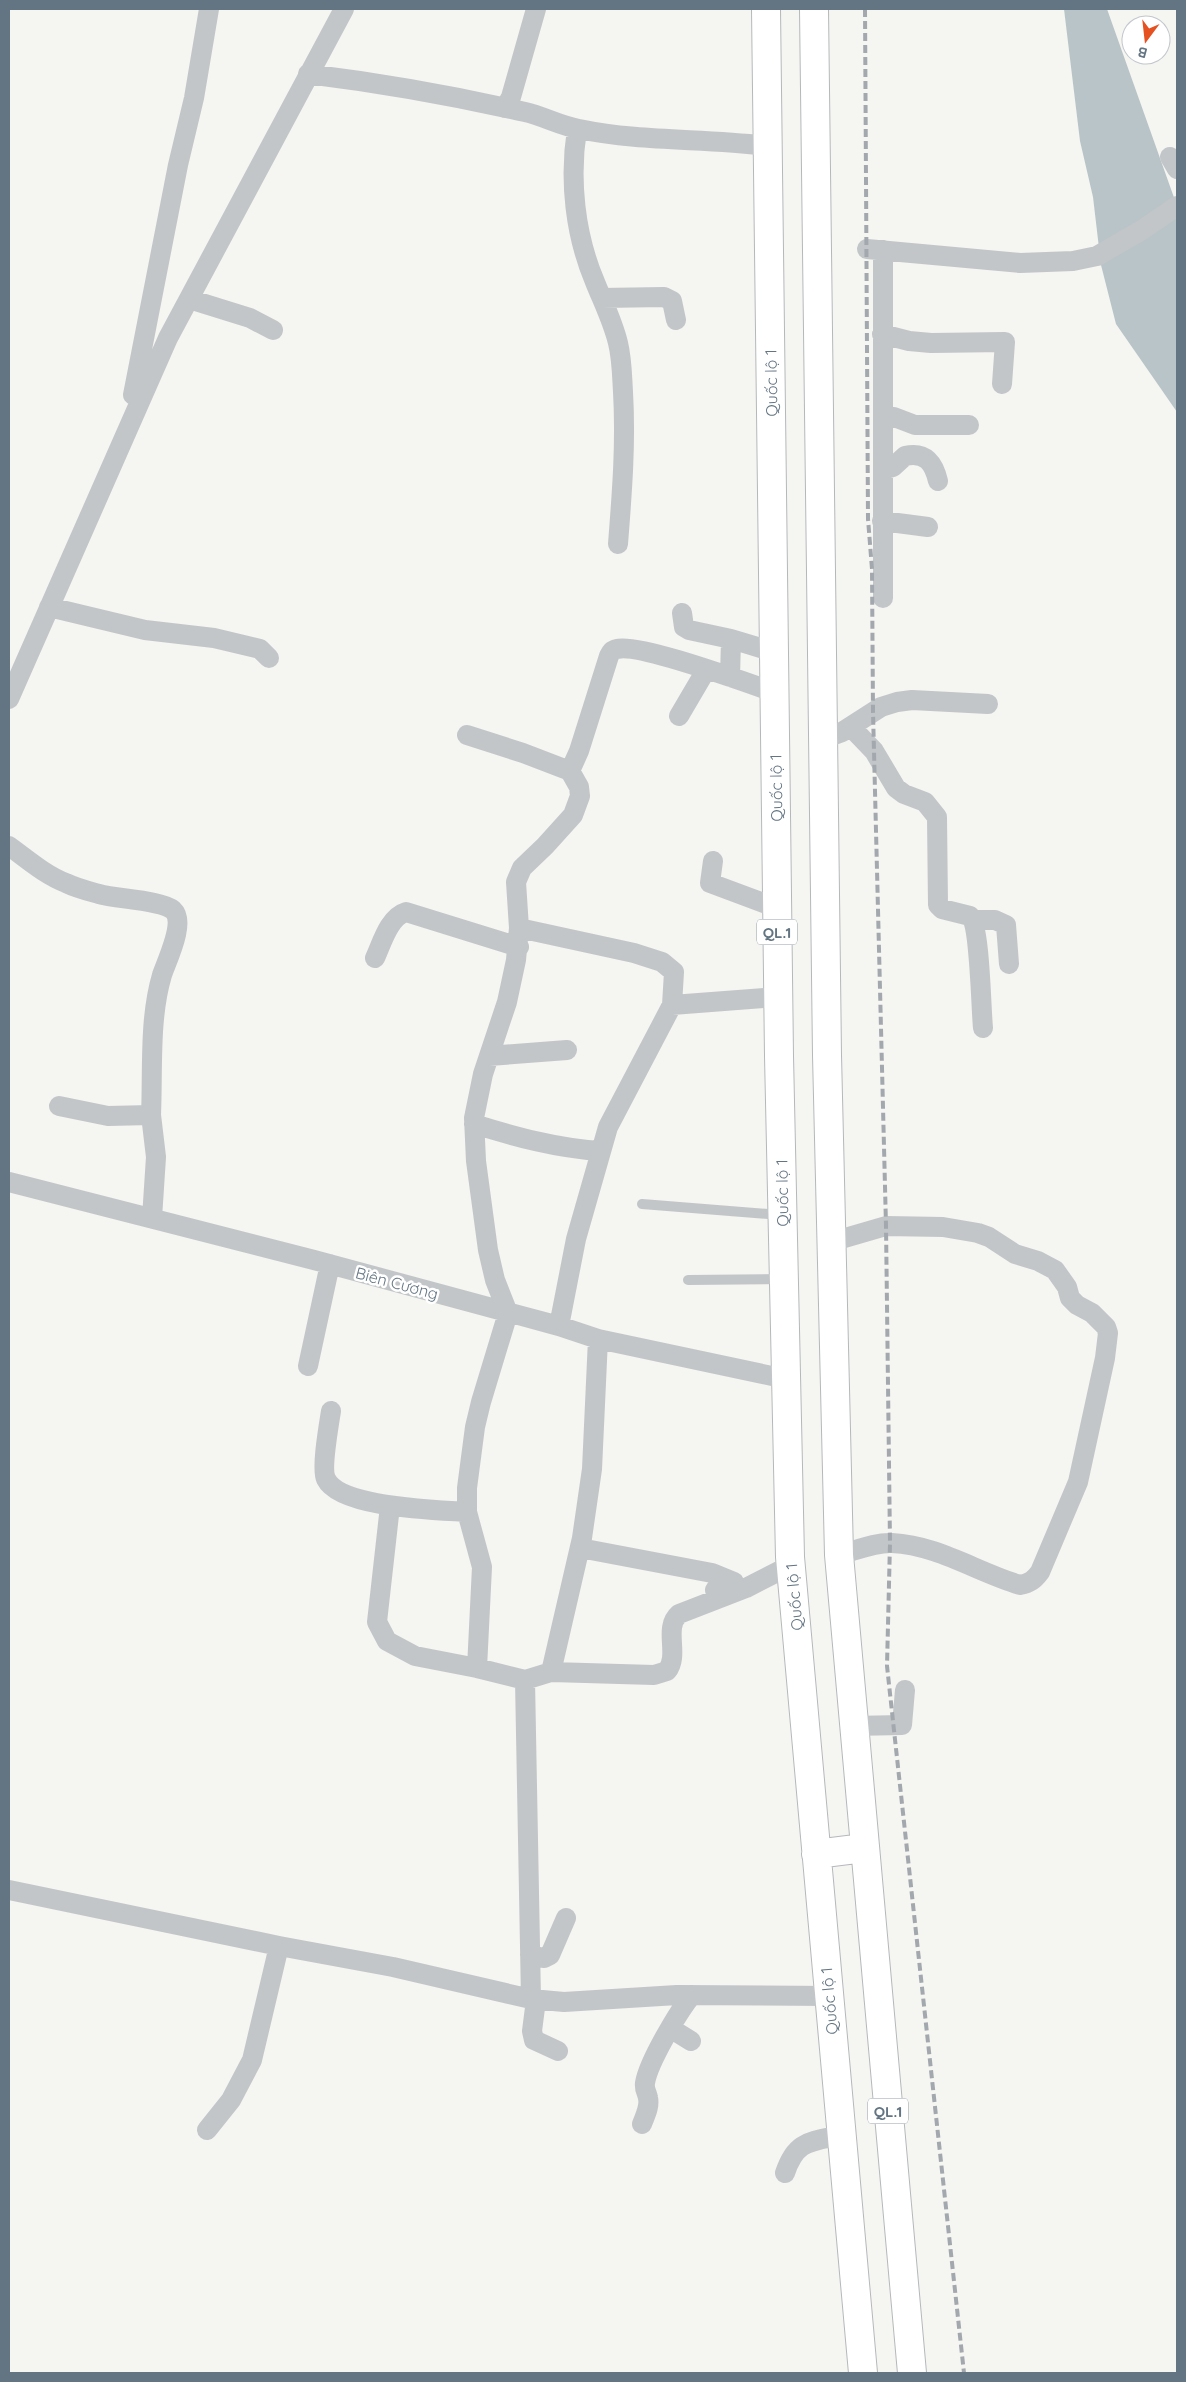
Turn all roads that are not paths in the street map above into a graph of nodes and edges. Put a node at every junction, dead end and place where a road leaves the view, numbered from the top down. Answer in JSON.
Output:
{"nodes":[{"id":1,"x":209,"y":9,"type":"edge"},
{"id":2,"x":344,"y":9,"type":"edge"},
{"id":3,"x":536,"y":9,"type":"edge"},
{"id":4,"x":766,"y":9,"type":"edge"},
{"id":5,"x":814,"y":9,"type":"edge"},
{"id":6,"x":308,"y":74,"type":"junction"},
{"id":7,"x":505,"y":108,"type":"junction"},
{"id":8,"x":577,"y":129,"type":"junction"},
{"id":9,"x":768,"y":146,"type":"junction"},
{"id":10,"x":1177,"y":206,"type":"edge"},
{"id":11,"x":602,"y":298,"type":"junction"},
{"id":12,"x":189,"y":299,"type":"junction"},
{"id":13,"x":676,"y":320,"type":"dead end"},
{"id":14,"x":273,"y":330,"type":"dead end"},
{"id":15,"x":882,"y":334,"type":"junction"},
{"id":16,"x":1002,"y":384,"type":"dead end"},
{"id":17,"x":883,"y":417,"type":"junction"},
{"id":18,"x":969,"y":425,"type":"dead end"},
{"id":19,"x":126,"y":434,"type":"junction"},
{"id":20,"x":883,"y":470,"type":"junction"},
{"id":21,"x":938,"y":481,"type":"dead end"},
{"id":22,"x":882,"y":521,"type":"junction"},
{"id":23,"x":928,"y":527,"type":"dead end"},
{"id":24,"x":618,"y":544,"type":"dead end"},
{"id":25,"x":883,"y":598,"type":"dead end"},
{"id":26,"x":48,"y":606,"type":"junction"},
{"id":27,"x":682,"y":613,"type":"dead end"},
{"id":28,"x":731,"y":639,"type":"junction"},
{"id":29,"x":774,"y":652,"type":"junction"},
{"id":30,"x":269,"y":658,"type":"dead end"},
{"id":31,"x":706,"y":670,"type":"junction"},
{"id":32,"x":730,"y":677,"type":"junction"},
{"id":33,"x":774,"y":692,"type":"junction"},
{"id":34,"x":9,"y":699,"type":"edge"},
{"id":35,"x":988,"y":704,"type":"dead end"},
{"id":36,"x":679,"y":716,"type":"dead end"},
{"id":37,"x":851,"y":727,"type":"junction"},
{"id":38,"x":467,"y":735,"type":"dead end"},
{"id":39,"x":823,"y":739,"type":"junction"},
{"id":40,"x":570,"y":770,"type":"junction"},
{"id":41,"x":9,"y":846,"type":"edge"},
{"id":42,"x":713,"y":861,"type":"dead end"},
{"id":43,"x":777,"y":908,"type":"junction"},
{"id":44,"x":973,"y":920,"type":"junction"},
{"id":45,"x":519,"y":937,"type":"junction"},
{"id":46,"x":375,"y":958,"type":"dead end"},
{"id":47,"x":1010,"y":964,"type":"dead end"},
{"id":48,"x":778,"y":997,"type":"junction"},
{"id":49,"x":672,"y":1005,"type":"junction"},
{"id":50,"x":983,"y":1028,"type":"dead end"},
{"id":51,"x":567,"y":1050,"type":"dead end"},
{"id":52,"x":489,"y":1056,"type":"junction"},
{"id":53,"x":59,"y":1106,"type":"dead end"},
{"id":54,"x":151,"y":1115,"type":"junction"},
{"id":55,"x":474,"y":1124,"type":"junction"},
{"id":56,"x":600,"y":1151,"type":"junction"},
{"id":57,"x":9,"y":1182,"type":"edge"},
{"id":58,"x":642,"y":1204,"type":"dead end"},
{"id":59,"x":782,"y":1215,"type":"junction"},
{"id":60,"x":152,"y":1218,"type":"junction"},
{"id":61,"x":831,"y":1242,"type":"junction"},
{"id":62,"x":330,"y":1264,"type":"junction"},
{"id":63,"x":784,"y":1279,"type":"junction"},
{"id":64,"x":688,"y":1280,"type":"dead end"},
{"id":65,"x":508,"y":1313,"type":"junction"},
{"id":66,"x":559,"y":1326,"type":"junction"},
{"id":67,"x":598,"y":1339,"type":"junction"},
{"id":68,"x":308,"y":1366,"type":"dead end"},
{"id":69,"x":786,"y":1379,"type":"junction"},
{"id":70,"x":331,"y":1411,"type":"dead end"},
{"id":71,"x":390,"y":1506,"type":"junction"},
{"id":72,"x":467,"y":1512,"type":"junction"},
{"id":73,"x":580,"y":1548,"type":"junction"},
{"id":74,"x":839,"y":1555,"type":"junction"},
{"id":75,"x":791,"y":1564,"type":"junction"},
{"id":76,"x":679,"y":1605,"type":"dead end"},
{"id":77,"x":477,"y":1668,"type":"junction"},
{"id":78,"x":551,"y":1672,"type":"junction"},
{"id":79,"x":525,"y":1680,"type":"junction"},
{"id":80,"x":905,"y":1690,"type":"dead end"},
{"id":81,"x":853,"y":1726,"type":"junction"},
{"id":82,"x":864,"y":1848,"type":"junction"},
{"id":83,"x":816,"y":1854,"type":"junction"},
{"id":84,"x":9,"y":1890,"type":"edge"},
{"id":85,"x":566,"y":1918,"type":"dead end"},
{"id":86,"x":279,"y":1946,"type":"junction"},
{"id":87,"x":530,"y":1955,"type":"junction"},
{"id":88,"x":692,"y":1995,"type":"junction"},
{"id":89,"x":829,"y":1996,"type":"junction"},
{"id":90,"x":533,"y":2000,"type":"junction"},
{"id":91,"x":670,"y":2028,"type":"junction"},
{"id":92,"x":691,"y":2041,"type":"dead end"},
{"id":93,"x":558,"y":2051,"type":"dead end"},
{"id":94,"x":642,"y":2124,"type":"dead end"},
{"id":95,"x":207,"y":2130,"type":"dead end"},
{"id":96,"x":842,"y":2135,"type":"junction"},
{"id":97,"x":785,"y":2173,"type":"dead end"},
{"id":98,"x":863,"y":2373,"type":"edge"},
{"id":99,"x":912,"y":2373,"type":"edge"}],
"edges":[{"from":1,"to":19,"type":"street"},
{"from":2,"to":6,"type":"street"},
{"from":3,"to":7,"type":"street"},
{"from":4,"to":9,"type":"highway","name":"Quốc lộ 1","number":"QL.1"},
{"from":5,"to":39,"type":"highway","number":"QL.1"},
{"from":6,"to":7,"type":"street"},
{"from":6,"to":12,"type":"street"},
{"from":7,"to":8,"type":"street"},
{"from":8,"to":9,"type":"street"},
{"from":8,"to":11,"type":"street"},
{"from":9,"to":29,"type":"highway","name":"Quốc lộ 1","number":"QL.1"},
{"from":10,"to":15,"type":"street"},
{"from":11,"to":13,"type":"street"},
{"from":11,"to":24,"type":"street"},
{"from":12,"to":14,"type":"street"},
{"from":12,"to":19,"type":"street"},
{"from":15,"to":16,"type":"street"},
{"from":15,"to":17,"type":"street"},
{"from":17,"to":18,"type":"street"},
{"from":17,"to":20,"type":"street"},
{"from":19,"to":26,"type":"street"},
{"from":20,"to":21,"type":"street"},
{"from":20,"to":22,"type":"street"},
{"from":22,"to":23,"type":"street"},
{"from":22,"to":25,"type":"street"},
{"from":26,"to":30,"type":"street"},
{"from":26,"to":34,"type":"street"},
{"from":27,"to":28,"type":"street"},
{"from":28,"to":29,"type":"street"},
{"from":28,"to":32,"type":"street"},
{"from":29,"to":33,"type":"highway","name":"Quốc lộ 1","number":"QL.1"},
{"from":31,"to":32,"type":"street"},
{"from":31,"to":36,"type":"street"},
{"from":31,"to":40,"type":"street"},
{"from":32,"to":33,"type":"street"},
{"from":33,"to":43,"type":"highway","name":"Quốc lộ 1","number":"QL.1"},
{"from":35,"to":37,"type":"street"},
{"from":37,"to":39,"type":"street"},
{"from":37,"to":44,"type":"street"},
{"from":38,"to":40,"type":"street"},
{"from":39,"to":61,"type":"highway","number":"QL.1"},
{"from":40,"to":45,"type":"street"},
{"from":41,"to":54,"type":"street"},
{"from":42,"to":43,"type":"street"},
{"from":43,"to":48,"type":"highway","name":"Quốc lộ 1","number":"QL.1"},
{"from":44,"to":47,"type":"street"},
{"from":44,"to":50,"type":"street"},
{"from":45,"to":46,"type":"street"},
{"from":45,"to":49,"type":"street"},
{"from":45,"to":52,"type":"street"},
{"from":48,"to":49,"type":"street"},
{"from":48,"to":59,"type":"highway","name":"Quốc lộ 1","number":"QL.1"},
{"from":49,"to":56,"type":"street"},
{"from":51,"to":52,"type":"street"},
{"from":52,"to":55,"type":"street"},
{"from":53,"to":54,"type":"street"},
{"from":54,"to":60,"type":"street"},
{"from":55,"to":56,"type":"street"},
{"from":55,"to":65,"type":"street"},
{"from":56,"to":66,"type":"street"},
{"from":57,"to":60,"type":"street","name":"Biên Cương"},
{"from":58,"to":59,"type":"lane"},
{"from":59,"to":63,"type":"highway","name":"Quốc lộ 1","number":"QL.1"},
{"from":60,"to":62,"type":"street","name":"Biên Cương"},
{"from":61,"to":74,"type":"highway","number":"QL.1"},
{"from":61,"to":74,"type":"street"},
{"from":62,"to":65,"type":"street","name":"Biên Cương"},
{"from":62,"to":68,"type":"street"},
{"from":63,"to":64,"type":"lane"},
{"from":63,"to":69,"type":"highway","name":"Quốc lộ 1","number":"QL.1"},
{"from":65,"to":66,"type":"street","name":"Biên Cương"},
{"from":65,"to":72,"type":"street"},
{"from":66,"to":67,"type":"street","name":"Biên Cương"},
{"from":67,"to":69,"type":"street","name":"Biên Cương"},
{"from":67,"to":73,"type":"street"},
{"from":69,"to":75,"type":"highway","name":"Quốc lộ 1","number":"QL.1"},
{"from":70,"to":71,"type":"street"},
{"from":71,"to":72,"type":"street"},
{"from":71,"to":77,"type":"street"},
{"from":72,"to":77,"type":"street"},
{"from":73,"to":76,"type":"street"},
{"from":73,"to":78,"type":"street"},
{"from":74,"to":81,"type":"highway","number":"QL.1"},
{"from":75,"to":78,"type":"street"},
{"from":75,"to":83,"type":"highway","name":"Quốc lộ 1","number":"QL.1"},
{"from":77,"to":79,"type":"street"},
{"from":78,"to":79,"type":"street"},
{"from":79,"to":87,"type":"street"},
{"from":80,"to":81,"type":"street"},
{"from":81,"to":82,"type":"highway","number":"QL.1"},
{"from":82,"to":83,"type":"highway"},
{"from":82,"to":99,"type":"highway","number":"QL.1"},
{"from":83,"to":89,"type":"highway","name":"Quốc lộ 1","number":"QL.1"},
{"from":84,"to":86,"type":"street"},
{"from":85,"to":87,"type":"street"},
{"from":86,"to":90,"type":"street"},
{"from":86,"to":95,"type":"street"},
{"from":87,"to":90,"type":"street"},
{"from":88,"to":89,"type":"street"},
{"from":88,"to":90,"type":"street"},
{"from":88,"to":91,"type":"street"},
{"from":89,"to":96,"type":"highway","name":"Quốc lộ 1","number":"QL.1"},
{"from":90,"to":93,"type":"street"},
{"from":91,"to":92,"type":"street"},
{"from":91,"to":94,"type":"street"},
{"from":96,"to":97,"type":"street"},
{"from":96,"to":98,"type":"highway","name":"Quốc lộ 1","number":"QL.1"}]}
